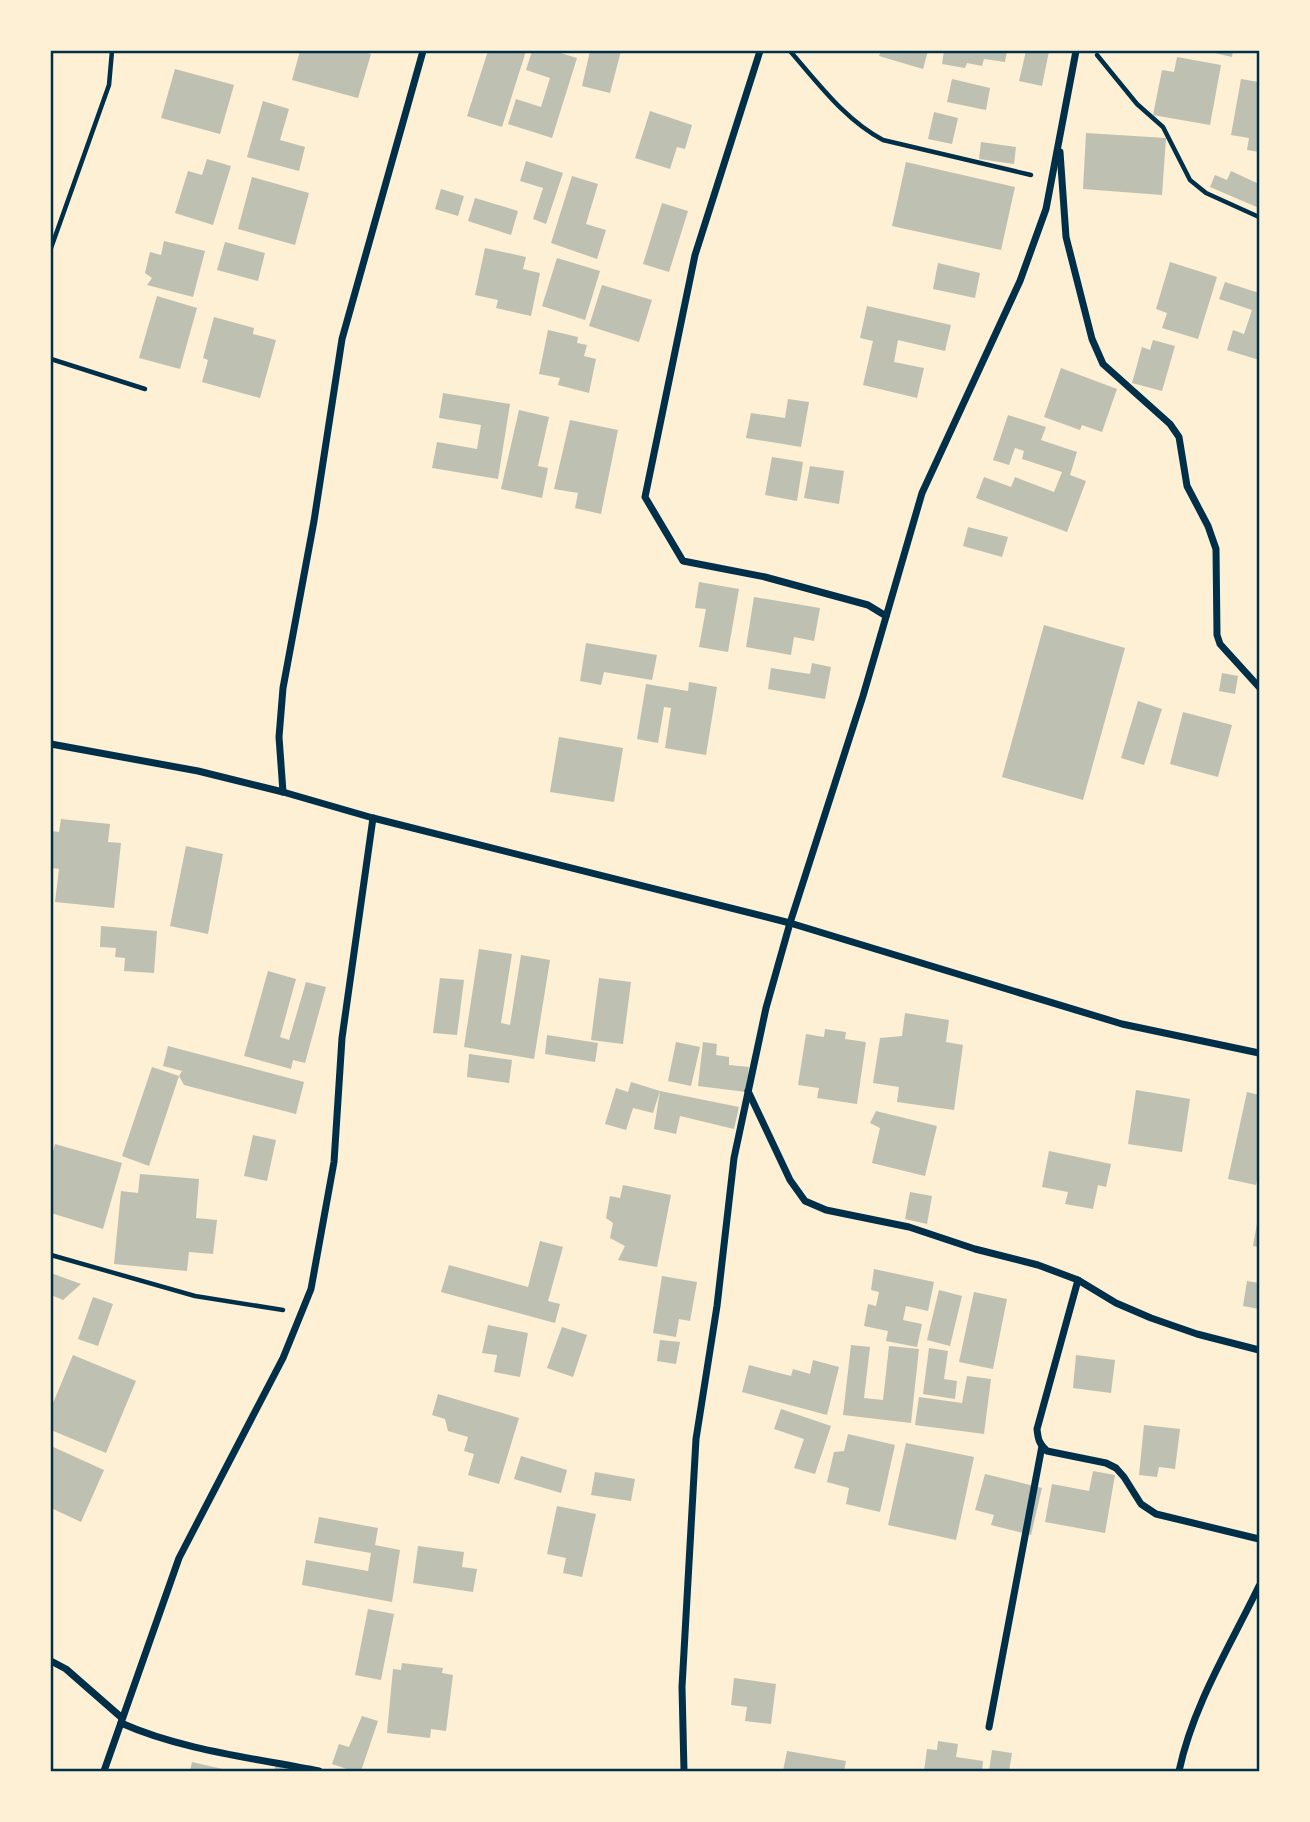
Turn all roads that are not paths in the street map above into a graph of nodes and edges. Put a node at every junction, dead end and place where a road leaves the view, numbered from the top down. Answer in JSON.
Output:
{"nodes":[{"id":1,"x":423,"y":51,"type":"edge"},
{"id":2,"x":760,"y":51,"type":"edge"},
{"id":3,"x":1076,"y":51,"type":"edge"},
{"id":4,"x":1059,"y":145,"type":"junction"},
{"id":5,"x":886,"y":616,"type":"junction"},
{"id":6,"x":1259,"y":687,"type":"edge"},
{"id":7,"x":51,"y":744,"type":"edge"},
{"id":8,"x":283,"y":792,"type":"junction"},
{"id":9,"x":373,"y":818,"type":"junction"},
{"id":10,"x":790,"y":923,"type":"junction"},
{"id":11,"x":1259,"y":1053,"type":"edge"},
{"id":12,"x":747,"y":1089,"type":"junction"},
{"id":13,"x":1078,"y":1280,"type":"junction"},
{"id":14,"x":1259,"y":1350,"type":"edge"},
{"id":15,"x":1042,"y":1446,"type":"junction"},
{"id":16,"x":1259,"y":1539,"type":"edge"},
{"id":17,"x":1259,"y":1586,"type":"edge"},
{"id":18,"x":51,"y":1661,"type":"edge"},
{"id":19,"x":122,"y":1721,"type":"junction"},
{"id":20,"x":989,"y":1727,"type":"dead end"},
{"id":21,"x":104,"y":1771,"type":"edge"},
{"id":22,"x":319,"y":1771,"type":"edge"},
{"id":23,"x":684,"y":1771,"type":"edge"},
{"id":24,"x":1179,"y":1771,"type":"edge"}],
"edges":[{"from":1,"to":8,"type":"street"},
{"from":2,"to":5,"type":"street"},
{"from":3,"to":4,"type":"street"},
{"from":4,"to":5,"type":"street"},
{"from":4,"to":6,"type":"street"},
{"from":5,"to":10,"type":"street"},
{"from":7,"to":8,"type":"street"},
{"from":8,"to":9,"type":"street"},
{"from":9,"to":10,"type":"street"},
{"from":9,"to":19,"type":"street"},
{"from":10,"to":11,"type":"street"},
{"from":10,"to":12,"type":"street"},
{"from":12,"to":13,"type":"street"},
{"from":12,"to":23,"type":"street"},
{"from":13,"to":14,"type":"street"},
{"from":13,"to":15,"type":"street"},
{"from":15,"to":16,"type":"street"},
{"from":15,"to":20,"type":"street"},
{"from":17,"to":24,"type":"street"},
{"from":18,"to":19,"type":"street"},
{"from":19,"to":21,"type":"street"},
{"from":19,"to":22,"type":"street"}]}
